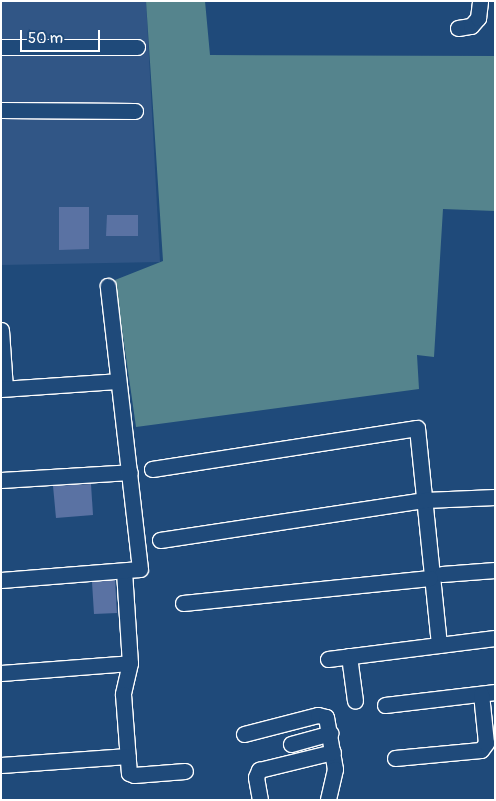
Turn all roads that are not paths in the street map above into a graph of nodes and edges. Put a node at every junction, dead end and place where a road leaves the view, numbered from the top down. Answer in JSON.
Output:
{"nodes":[{"id":1,"x":480,"y":1,"type":"edge"},
{"id":2,"x":458,"y":28,"type":"dead end"},
{"id":3,"x":1,"y":47,"type":"edge"},
{"id":4,"x":137,"y":47,"type":"dead end"},
{"id":5,"x":1,"y":110,"type":"edge"},
{"id":6,"x":136,"y":111,"type":"dead end"},
{"id":7,"x":108,"y":286,"type":"dead end"},
{"id":8,"x":1,"y":330,"type":"edge"},
{"id":9,"x":117,"y":381,"type":"junction"},
{"id":10,"x":3,"y":388,"type":"edge"},
{"id":11,"x":152,"y":469,"type":"dead end"},
{"id":12,"x":130,"y":472,"type":"junction"},
{"id":13,"x":1,"y":480,"type":"edge"},
{"id":14,"x":495,"y":497,"type":"edge"},
{"id":15,"x":425,"y":500,"type":"junction"},
{"id":16,"x":160,"y":540,"type":"dead end"},
{"id":17,"x":495,"y":570,"type":"edge"},
{"id":18,"x":124,"y":571,"type":"junction"},
{"id":19,"x":436,"y":576,"type":"junction"},
{"id":20,"x":1,"y":580,"type":"edge"},
{"id":21,"x":183,"y":603,"type":"dead end"},
{"id":22,"x":495,"y":638,"type":"edge"},
{"id":23,"x":439,"y":645,"type":"junction"},
{"id":24,"x":350,"y":656,"type":"junction"},
{"id":25,"x":328,"y":659,"type":"dead end"},
{"id":26,"x":130,"y":662,"type":"junction"},
{"id":27,"x":1,"y":673,"type":"edge"},
{"id":28,"x":488,"y":693,"type":"edge"},
{"id":29,"x":355,"y":701,"type":"dead end"},
{"id":30,"x":385,"y":705,"type":"dead end"},
{"id":31,"x":331,"y":733,"type":"junction"},
{"id":32,"x":244,"y":734,"type":"dead end"},
{"id":33,"x":291,"y":744,"type":"dead end"},
{"id":34,"x":333,"y":752,"type":"junction"},
{"id":35,"x":128,"y":756,"type":"junction"},
{"id":36,"x":395,"y":758,"type":"dead end"},
{"id":37,"x":1,"y":765,"type":"edge"},
{"id":38,"x":185,"y":771,"type":"dead end"},
{"id":39,"x":260,"y":800,"type":"edge"},
{"id":40,"x":328,"y":800,"type":"edge"}],
"edges":[{"from":1,"to":2,"type":"street"},
{"from":3,"to":4,"type":"street"},
{"from":5,"to":6,"type":"street"},
{"from":7,"to":9,"type":"street"},
{"from":8,"to":10,"type":"street"},
{"from":9,"to":10,"type":"street"},
{"from":9,"to":12,"type":"street"},
{"from":11,"to":15,"type":"street"},
{"from":12,"to":13,"type":"street"},
{"from":12,"to":18,"type":"street"},
{"from":14,"to":15,"type":"street"},
{"from":15,"to":16,"type":"street"},
{"from":15,"to":19,"type":"street"},
{"from":17,"to":19,"type":"street"},
{"from":18,"to":20,"type":"street"},
{"from":18,"to":26,"type":"street"},
{"from":19,"to":21,"type":"street"},
{"from":19,"to":23,"type":"street"},
{"from":22,"to":23,"type":"street"},
{"from":23,"to":24,"type":"street"},
{"from":24,"to":25,"type":"street"},
{"from":24,"to":29,"type":"street"},
{"from":26,"to":27,"type":"street"},
{"from":26,"to":35,"type":"street"},
{"from":28,"to":30,"type":"street"},
{"from":28,"to":36,"type":"street"},
{"from":31,"to":32,"type":"street"},
{"from":31,"to":33,"type":"street"},
{"from":31,"to":34,"type":"street"},
{"from":34,"to":39,"type":"street"},
{"from":34,"to":40,"type":"street"},
{"from":35,"to":37,"type":"street"},
{"from":35,"to":38,"type":"street"}]}
